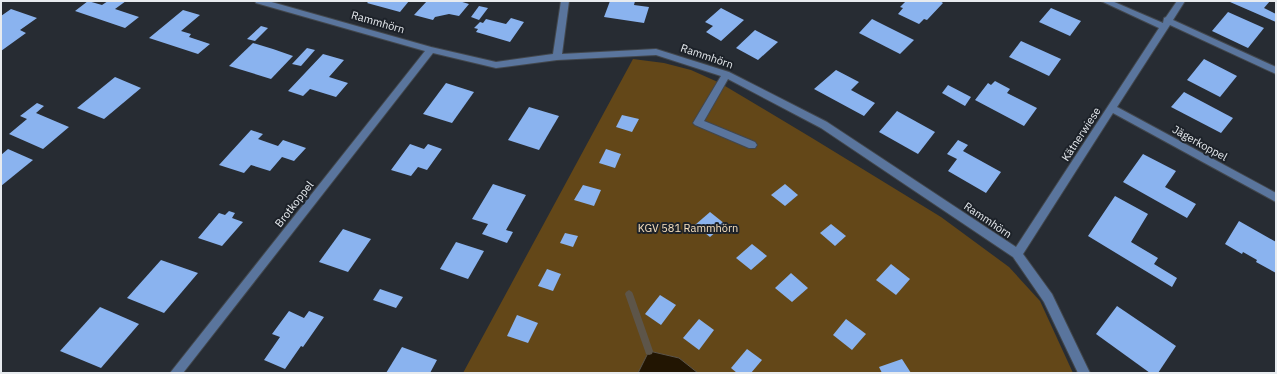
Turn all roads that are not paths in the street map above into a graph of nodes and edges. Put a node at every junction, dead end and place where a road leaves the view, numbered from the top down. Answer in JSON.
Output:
{"nodes":[{"id":1,"x":259,"y":1,"type":"edge"},
{"id":2,"x":565,"y":1,"type":"edge"},
{"id":3,"x":1105,"y":1,"type":"edge"},
{"id":4,"x":1181,"y":1,"type":"edge"},
{"id":5,"x":1166,"y":23,"type":"junction"},
{"id":6,"x":431,"y":50,"type":"junction"},
{"id":7,"x":557,"y":58,"type":"junction"},
{"id":8,"x":1276,"y":71,"type":"edge"},
{"id":9,"x":726,"y":74,"type":"junction"},
{"id":10,"x":1112,"y":108,"type":"junction"},
{"id":11,"x":752,"y":145,"type":"dead end"},
{"id":12,"x":1276,"y":198,"type":"edge"},
{"id":13,"x":1017,"y":254,"type":"junction"},
{"id":14,"x":176,"y":373,"type":"edge"},
{"id":15,"x":1084,"y":373,"type":"edge"}],
"edges":[{"from":1,"to":6,"type":"street","name":"Rammhörn"},
{"from":2,"to":7,"type":"street"},
{"from":3,"to":5,"type":"street"},
{"from":4,"to":5,"type":"street","name":"Kätnerwiese"},
{"from":5,"to":8,"type":"street"},
{"from":5,"to":10,"type":"street","name":"Kätnerwiese"},
{"from":6,"to":7,"type":"street","name":"Rammhörn"},
{"from":6,"to":14,"type":"street","name":"Brotkoppel"},
{"from":7,"to":9,"type":"street","name":"Rammhörn"},
{"from":9,"to":11,"type":"street"},
{"from":9,"to":13,"type":"street","name":"Rammhörn"},
{"from":10,"to":12,"type":"street","name":"Jägerkoppel"},
{"from":10,"to":13,"type":"street","name":"Kätnerwiese"},
{"from":13,"to":15,"type":"street","name":"Rammhörn"}]}
